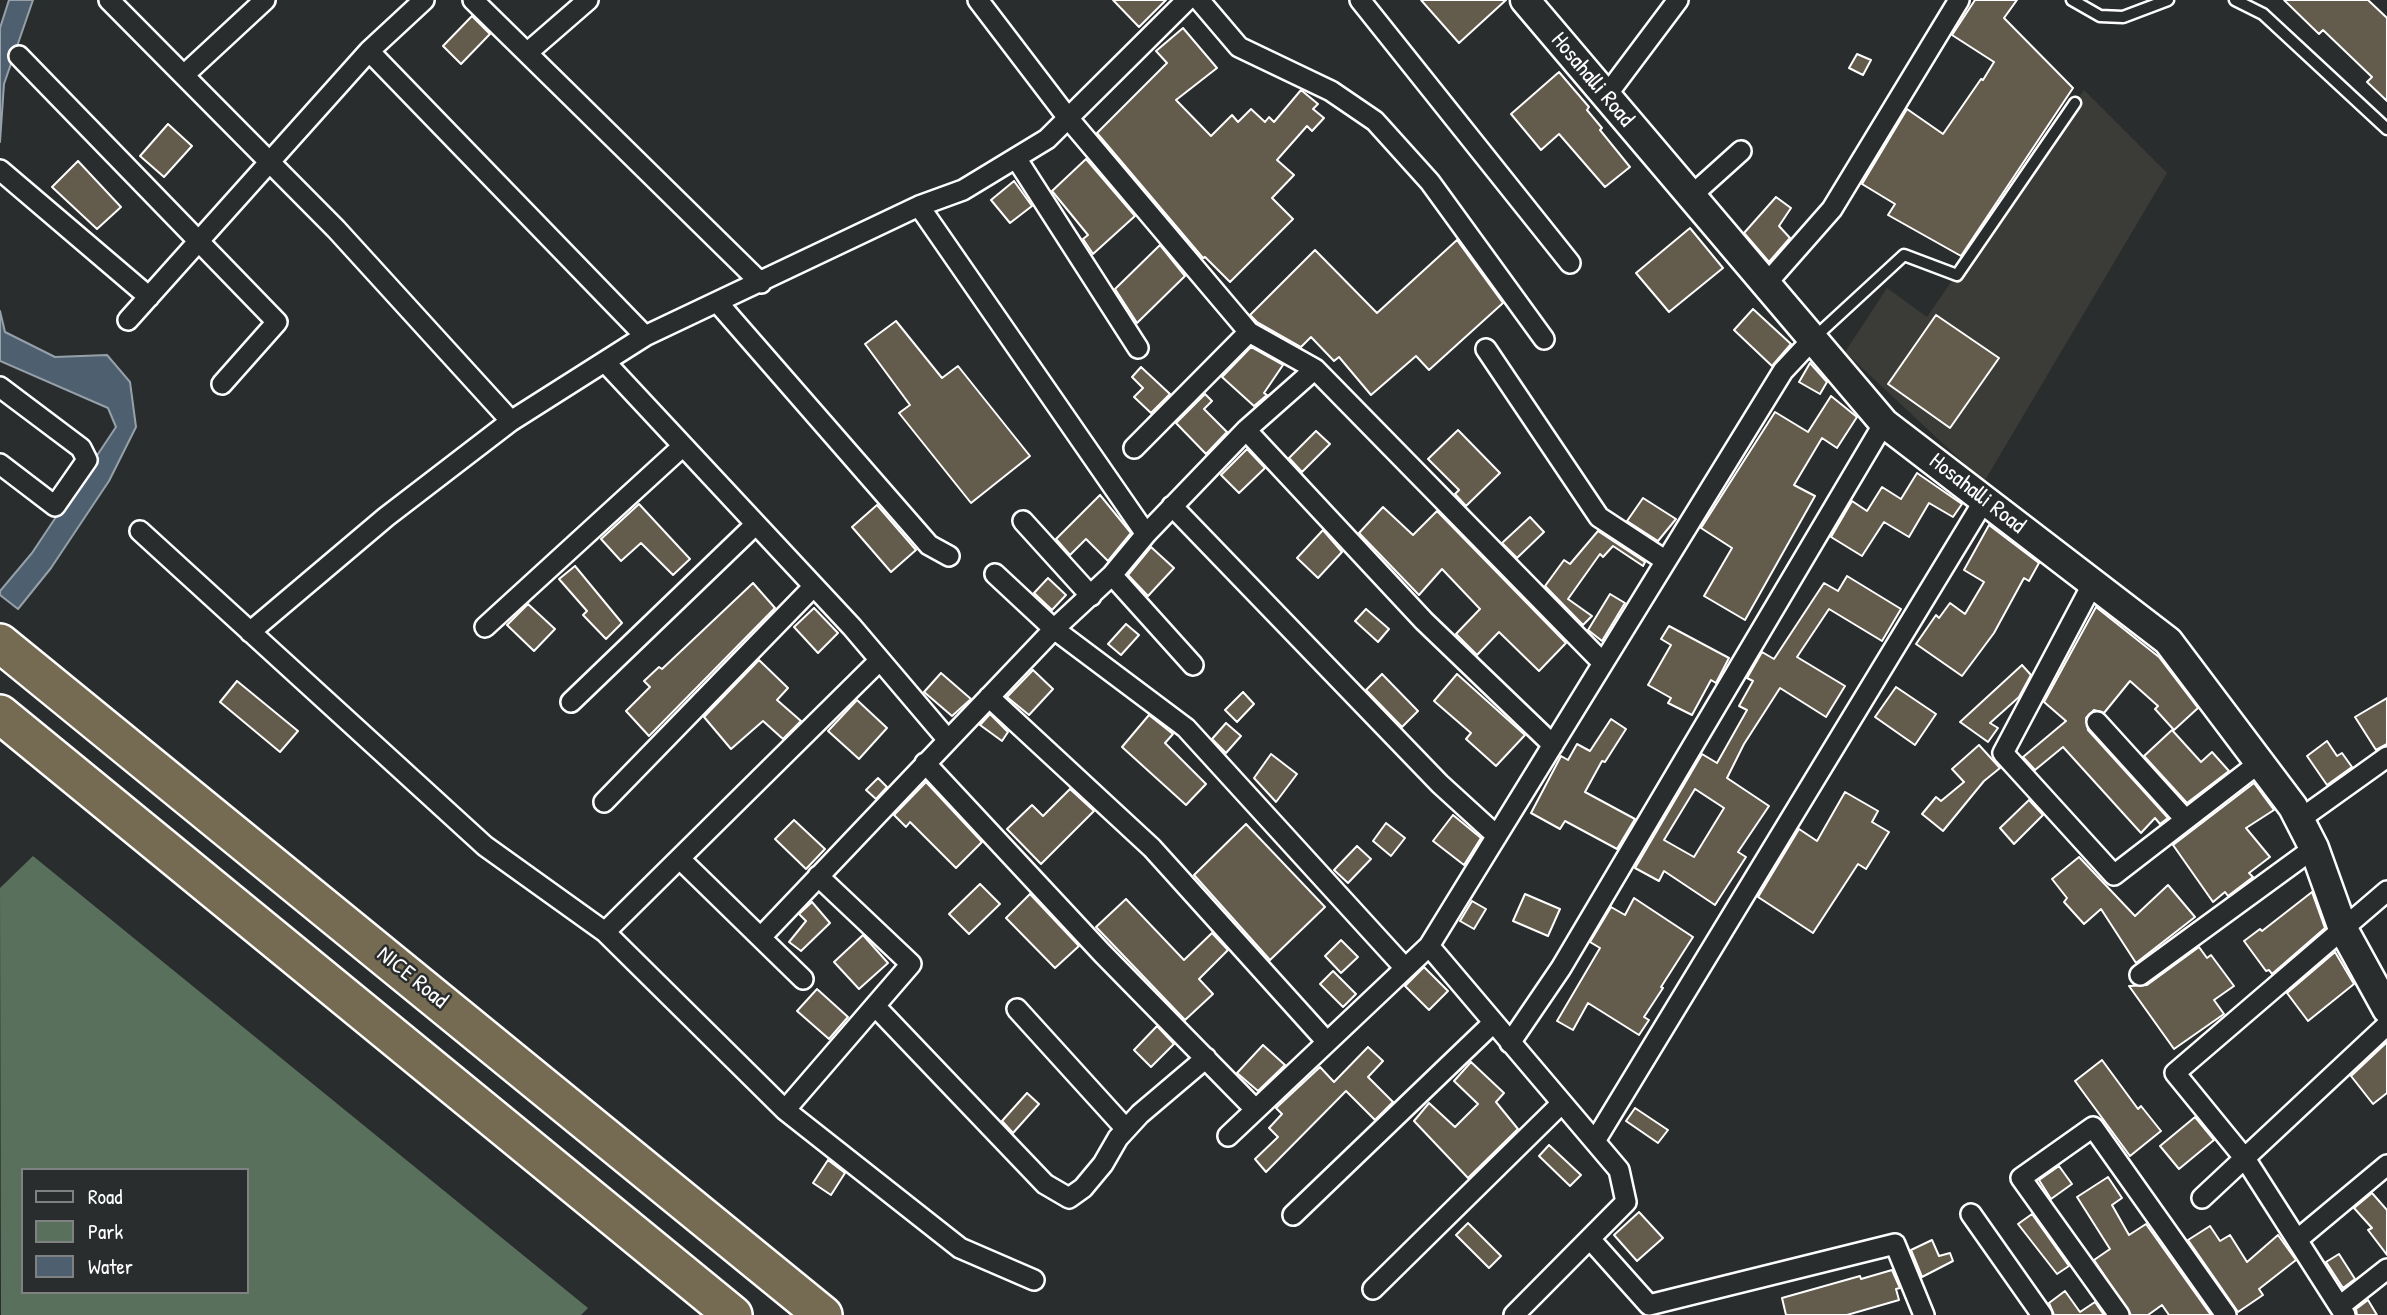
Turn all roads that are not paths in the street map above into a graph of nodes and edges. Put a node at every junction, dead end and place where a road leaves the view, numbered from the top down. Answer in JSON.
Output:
{"nodes":[{"id":1,"x":109,"y":0,"type":"edge"},
{"id":2,"x":265,"y":0,"type":"edge"},
{"id":3,"x":424,"y":0,"type":"edge"},
{"id":4,"x":473,"y":0,"type":"edge"},
{"id":5,"x":588,"y":0,"type":"edge"},
{"id":6,"x":978,"y":0,"type":"edge"},
{"id":7,"x":1187,"y":0,"type":"edge"},
{"id":8,"x":1199,"y":0,"type":"edge"},
{"id":9,"x":1360,"y":0,"type":"edge"},
{"id":10,"x":1525,"y":0,"type":"edge"},
{"id":11,"x":1678,"y":0,"type":"edge"},
{"id":12,"x":1959,"y":0,"type":"edge"},
{"id":13,"x":2072,"y":0,"type":"edge"},
{"id":14,"x":2168,"y":0,"type":"edge"},
{"id":15,"x":2235,"y":0,"type":"edge"},
{"id":16,"x":369,"y":51,"type":"junction"},
{"id":17,"x":527,"y":53,"type":"junction"},
{"id":18,"x":19,"y":56,"type":"dead end"},
{"id":19,"x":184,"y":75,"type":"junction"},
{"id":20,"x":1606,"y":96,"type":"junction"},
{"id":21,"x":2075,"y":103,"type":"dead end"},
{"id":22,"x":1068,"y":118,"type":"junction"},
{"id":23,"x":2387,"y":129,"type":"edge"},
{"id":24,"x":1741,"y":151,"type":"dead end"},
{"id":25,"x":1016,"y":158,"type":"junction"},
{"id":26,"x":270,"y":162,"type":"junction"},
{"id":27,"x":0,"y":170,"type":"edge"},
{"id":28,"x":1691,"y":196,"type":"junction"},
{"id":29,"x":919,"y":206,"type":"junction"},
{"id":30,"x":199,"y":241,"type":"junction"},
{"id":31,"x":1570,"y":263,"type":"dead end"},
{"id":32,"x":761,"y":283,"type":"junction"},
{"id":33,"x":1766,"y":284,"type":"junction"},
{"id":34,"x":149,"y":297,"type":"junction"},
{"id":35,"x":718,"y":303,"type":"junction"},
{"id":36,"x":128,"y":320,"type":"dead end"},
{"id":37,"x":1250,"y":332,"type":"junction"},
{"id":38,"x":645,"y":336,"type":"junction"},
{"id":39,"x":1544,"y":339,"type":"dead end"},
{"id":40,"x":1812,"y":340,"type":"junction"},
{"id":41,"x":1138,"y":348,"type":"dead end"},
{"id":42,"x":1486,"y":349,"type":"dead end"},
{"id":43,"x":605,"y":362,"type":"junction"},
{"id":44,"x":1315,"y":369,"type":"junction"},
{"id":45,"x":222,"y":384,"type":"dead end"},
{"id":46,"x":0,"y":387,"type":"edge"},
{"id":47,"x":511,"y":421,"type":"junction"},
{"id":48,"x":1884,"y":423,"type":"junction"},
{"id":49,"x":1246,"y":430,"type":"junction"},
{"id":50,"x":683,"y":446,"type":"junction"},
{"id":51,"x":1134,"y":448,"type":"dead end"},
{"id":52,"x":0,"y":464,"type":"edge"},
{"id":53,"x":1985,"y":499,"type":"junction"},
{"id":54,"x":1172,"y":506,"type":"junction"},
{"id":55,"x":1023,"y":521,"type":"dead end"},
{"id":56,"x":755,"y":524,"type":"junction"},
{"id":57,"x":140,"y":531,"type":"dead end"},
{"id":58,"x":1146,"y":534,"type":"junction"},
{"id":59,"x":949,"y":556,"type":"dead end"},
{"id":60,"x":1666,"y":561,"type":"junction"},
{"id":61,"x":995,"y":574,"type":"dead end"},
{"id":62,"x":1112,"y":575,"type":"junction"},
{"id":63,"x":2093,"y":583,"type":"junction"},
{"id":64,"x":814,"y":586,"type":"junction"},
{"id":65,"x":1091,"y":596,"type":"junction"},
{"id":66,"x":485,"y":627,"type":"dead end"},
{"id":67,"x":1054,"y":629,"type":"junction"},
{"id":68,"x":250,"y":632,"type":"junction"},
{"id":69,"x":0,"y":643,"type":"edge"},
{"id":70,"x":880,"y":660,"type":"junction"},
{"id":71,"x":1603,"y":663,"type":"junction"},
{"id":72,"x":1193,"y":665,"type":"dead end"},
{"id":73,"x":989,"y":697,"type":"junction"},
{"id":74,"x":571,"y":702,"type":"dead end"},
{"id":75,"x":0,"y":715,"type":"edge"},
{"id":76,"x":2098,"y":722,"type":"dead end"},
{"id":77,"x":947,"y":740,"type":"junction"},
{"id":78,"x":1553,"y":744,"type":"junction"},
{"id":79,"x":2387,"y":757,"type":"edge"},
{"id":80,"x":925,"y":763,"type":"junction"},
{"id":81,"x":2259,"y":763,"type":"junction"},
{"id":82,"x":604,"y":802,"type":"dead end"},
{"id":83,"x":2185,"y":819,"type":"junction"},
{"id":84,"x":2299,"y":820,"type":"junction"},
{"id":85,"x":1497,"y":836,"type":"junction"},
{"id":86,"x":2314,"y":848,"type":"junction"},
{"id":87,"x":680,"y":859,"type":"junction"},
{"id":88,"x":818,"y":876,"type":"junction"},
{"id":89,"x":2387,"y":891,"type":"edge"},
{"id":90,"x":2343,"y":929,"type":"junction"},
{"id":91,"x":605,"y":932,"type":"junction"},
{"id":92,"x":761,"y":937,"type":"junction"},
{"id":93,"x":1429,"y":946,"type":"junction"},
{"id":94,"x":1405,"y":968,"type":"junction"},
{"id":95,"x":2140,"y":975,"type":"dead end"},
{"id":96,"x":803,"y":979,"type":"dead end"},
{"id":97,"x":875,"y":1006,"type":"junction"},
{"id":98,"x":1017,"y":1009,"type":"dead end"},
{"id":99,"x":2387,"y":1009,"type":"edge"},
{"id":100,"x":1493,"y":1023,"type":"junction"},
{"id":101,"x":2387,"y":1025,"type":"edge"},
{"id":102,"x":1327,"y":1042,"type":"junction"},
{"id":103,"x":1510,"y":1042,"type":"junction"},
{"id":104,"x":1206,"y":1058,"type":"junction"},
{"id":105,"x":1562,"y":1103,"type":"junction"},
{"id":106,"x":785,"y":1110,"type":"junction"},
{"id":107,"x":1255,"y":1110,"type":"junction"},
{"id":108,"x":1126,"y":1129,"type":"junction"},
{"id":109,"x":1228,"y":1136,"type":"dead end"},
{"id":110,"x":1595,"y":1142,"type":"junction"},
{"id":111,"x":2246,"y":1160,"type":"junction"},
{"id":112,"x":2387,"y":1166,"type":"edge"},
{"id":113,"x":2202,"y":1198,"type":"dead end"},
{"id":114,"x":1971,"y":1214,"type":"dead end"},
{"id":115,"x":1293,"y":1215,"type":"dead end"},
{"id":116,"x":1590,"y":1239,"type":"junction"},
{"id":117,"x":2297,"y":1240,"type":"junction"},
{"id":118,"x":2387,"y":1269,"type":"edge"},
{"id":119,"x":1034,"y":1280,"type":"dead end"},
{"id":120,"x":1373,"y":1289,"type":"dead end"},
{"id":121,"x":2342,"y":1310,"type":"edge"},
{"id":122,"x":733,"y":1315,"type":"edge"},
{"id":123,"x":823,"y":1315,"type":"edge"},
{"id":124,"x":1514,"y":1315,"type":"edge"},
{"id":125,"x":1924,"y":1315,"type":"edge"},
{"id":126,"x":2042,"y":1315,"type":"edge"},
{"id":127,"x":2119,"y":1315,"type":"edge"},
{"id":128,"x":2226,"y":1315,"type":"edge"}],
"edges":[{"from":1,"to":19,"type":"street"},
{"from":2,"to":19,"type":"street"},
{"from":3,"to":16,"type":"street"},
{"from":4,"to":17,"type":"street"},
{"from":5,"to":17,"type":"street"},
{"from":6,"to":22,"type":"street"},
{"from":7,"to":22,"type":"street"},
{"from":8,"to":39,"type":"street"},
{"from":9,"to":31,"type":"street"},
{"from":10,"to":20,"type":"street","name":"Hosahalli Road"},
{"from":11,"to":20,"type":"street"},
{"from":12,"to":33,"type":"street"},
{"from":13,"to":14,"type":"lane"},
{"from":15,"to":23,"type":"lane"},
{"from":16,"to":26,"type":"street"},
{"from":16,"to":38,"type":"street"},
{"from":17,"to":32,"type":"street"},
{"from":18,"to":30,"type":"street"},
{"from":19,"to":26,"type":"street"},
{"from":20,"to":28,"type":"street","name":"Hosahalli Road"},
{"from":21,"to":40,"type":"lane"},
{"from":22,"to":25,"type":"street"},
{"from":22,"to":37,"type":"street"},
{"from":24,"to":28,"type":"street"},
{"from":25,"to":29,"type":"street"},
{"from":25,"to":41,"type":"street"},
{"from":26,"to":30,"type":"street"},
{"from":26,"to":47,"type":"street"},
{"from":27,"to":34,"type":"street"},
{"from":28,"to":33,"type":"street","name":"Hosahalli Road"},
{"from":29,"to":32,"type":"street"},
{"from":29,"to":58,"type":"street"},
{"from":30,"to":34,"type":"street"},
{"from":30,"to":45,"type":"street"},
{"from":32,"to":35,"type":"street"},
{"from":33,"to":40,"type":"street","name":"Hosahalli Road"},
{"from":34,"to":36,"type":"street"},
{"from":35,"to":38,"type":"street"},
{"from":35,"to":59,"type":"street"},
{"from":37,"to":44,"type":"street"},
{"from":37,"to":51,"type":"street"},
{"from":38,"to":43,"type":"street"},
{"from":40,"to":48,"type":"street","name":"Hosahalli Road"},
{"from":40,"to":60,"type":"street"},
{"from":42,"to":60,"type":"street"},
{"from":43,"to":47,"type":"street"},
{"from":43,"to":50,"type":"street"},
{"from":44,"to":49,"type":"street"},
{"from":44,"to":71,"type":"street"},
{"from":46,"to":52,"type":"street"},
{"from":47,"to":68,"type":"street"},
{"from":48,"to":53,"type":"street","name":"Hosahalli Road"},
{"from":48,"to":103,"type":"street"},
{"from":49,"to":54,"type":"street"},
{"from":49,"to":78,"type":"street"},
{"from":50,"to":56,"type":"street"},
{"from":50,"to":66,"type":"street"},
{"from":53,"to":63,"type":"street","name":"Hosahalli Road"},
{"from":53,"to":110,"type":"street"},
{"from":54,"to":58,"type":"street"},
{"from":54,"to":85,"type":"street"},
{"from":55,"to":65,"type":"street"},
{"from":56,"to":64,"type":"street"},
{"from":56,"to":74,"type":"street"},
{"from":57,"to":68,"type":"street"},
{"from":58,"to":62,"type":"street"},
{"from":60,"to":71,"type":"street"},
{"from":61,"to":67,"type":"street"},
{"from":62,"to":65,"type":"street"},
{"from":62,"to":72,"type":"street"},
{"from":63,"to":81,"type":"street","name":"Hosahalli Road"},
{"from":63,"to":83,"type":"street"},
{"from":64,"to":70,"type":"street"},
{"from":64,"to":82,"type":"street"},
{"from":65,"to":67,"type":"street"},
{"from":67,"to":73,"type":"street"},
{"from":67,"to":94,"type":"street"},
{"from":68,"to":91,"type":"street"},
{"from":69,"to":123,"type":"highway","name":"NICE Road"},
{"from":70,"to":77,"type":"street"},
{"from":70,"to":87,"type":"street"},
{"from":71,"to":78,"type":"street"},
{"from":73,"to":77,"type":"street"},
{"from":73,"to":102,"type":"street"},
{"from":75,"to":122,"type":"highway"},
{"from":76,"to":83,"type":"street"},
{"from":77,"to":80,"type":"street"},
{"from":78,"to":85,"type":"street"},
{"from":79,"to":84,"type":"street"},
{"from":80,"to":88,"type":"street"},
{"from":80,"to":104,"type":"street"},
{"from":81,"to":83,"type":"street"},
{"from":81,"to":84,"type":"street","name":"Hosahalli Road"},
{"from":84,"to":86,"type":"street","name":"Hosahalli Road"},
{"from":85,"to":93,"type":"street"},
{"from":86,"to":90,"type":"street","name":"Hosahalli Road"},
{"from":86,"to":95,"type":"street"},
{"from":87,"to":91,"type":"street"},
{"from":87,"to":92,"type":"street"},
{"from":88,"to":92,"type":"street"},
{"from":88,"to":97,"type":"street"},
{"from":89,"to":90,"type":"street"},
{"from":90,"to":99,"type":"street","name":"Hosahalli Road"},
{"from":90,"to":111,"type":"street"},
{"from":91,"to":106,"type":"street"},
{"from":92,"to":96,"type":"street"},
{"from":93,"to":94,"type":"street"},
{"from":93,"to":100,"type":"street"},
{"from":94,"to":102,"type":"street"},
{"from":97,"to":106,"type":"street"},
{"from":97,"to":108,"type":"street"},
{"from":98,"to":108,"type":"street"},
{"from":100,"to":103,"type":"street"},
{"from":100,"to":115,"type":"street"},
{"from":101,"to":111,"type":"street"},
{"from":102,"to":107,"type":"street"},
{"from":103,"to":105,"type":"street"},
{"from":104,"to":107,"type":"street"},
{"from":104,"to":108,"type":"street"},
{"from":105,"to":110,"type":"street"},
{"from":105,"to":120,"type":"street"},
{"from":106,"to":119,"type":"street"},
{"from":107,"to":109,"type":"street"},
{"from":110,"to":116,"type":"street"},
{"from":111,"to":113,"type":"street"},
{"from":111,"to":117,"type":"street"},
{"from":112,"to":117,"type":"street"},
{"from":114,"to":126,"type":"street"},
{"from":116,"to":124,"type":"street"},
{"from":116,"to":125,"type":"street"},
{"from":117,"to":121,"type":"street"},
{"from":118,"to":121,"type":"street"},
{"from":127,"to":128,"type":"street"}]}
